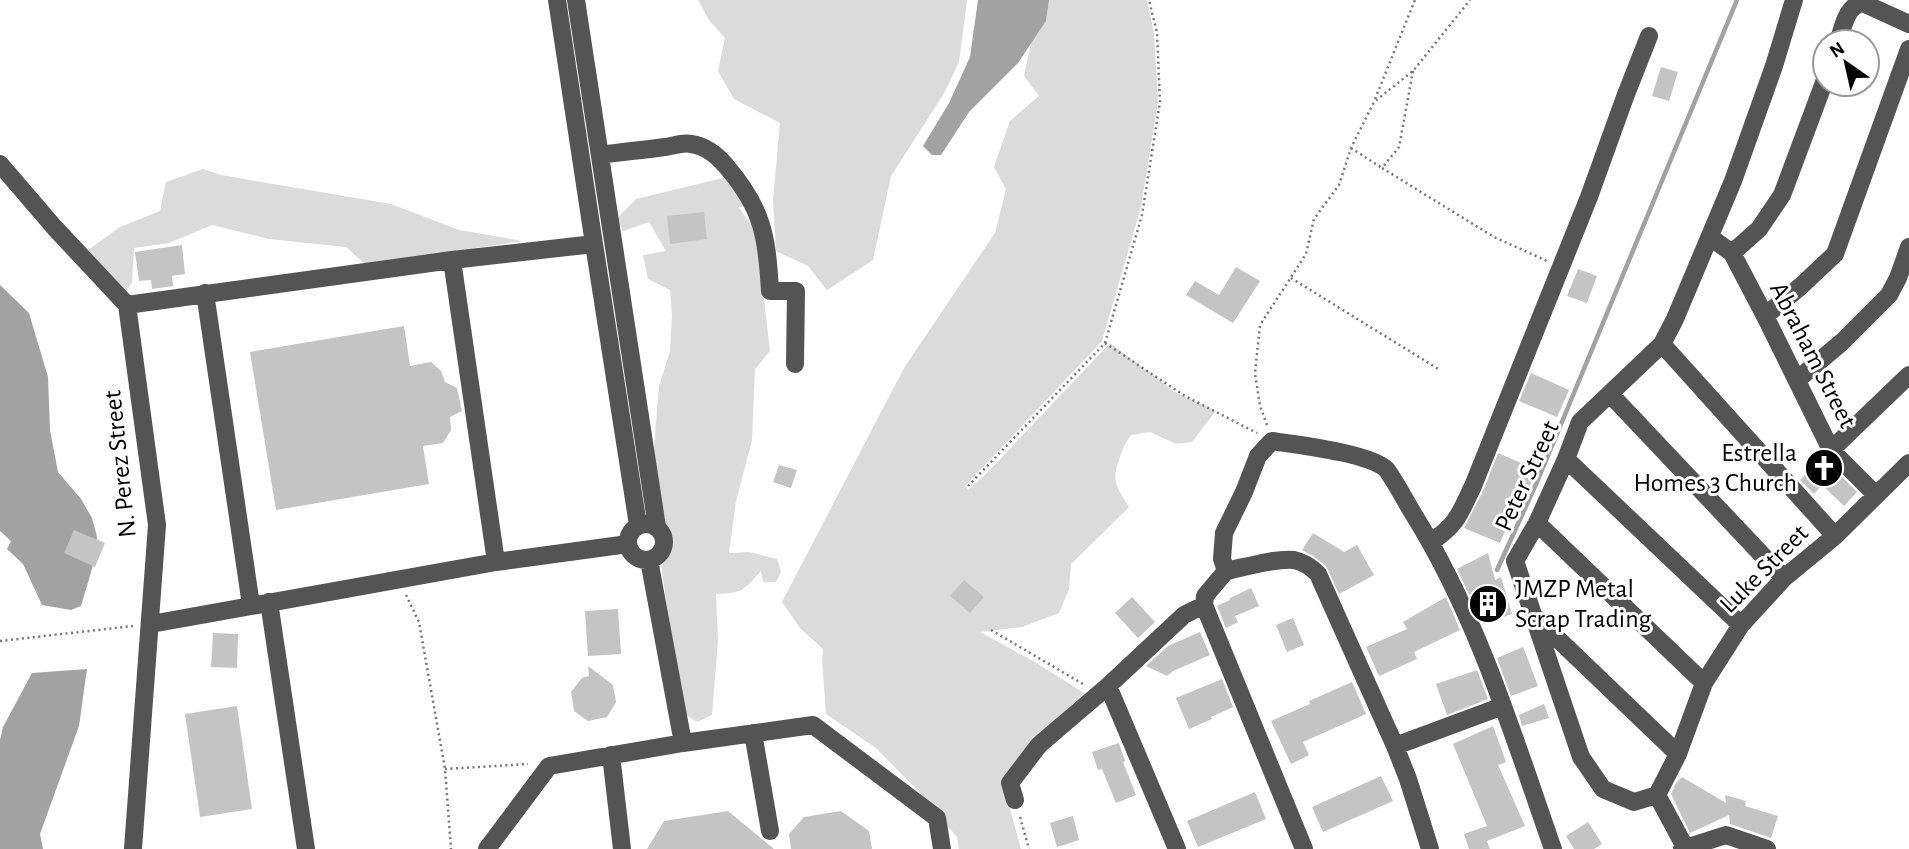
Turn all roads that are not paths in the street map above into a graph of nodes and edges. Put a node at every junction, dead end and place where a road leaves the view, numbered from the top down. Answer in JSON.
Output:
{"nodes":[{"id":1,"x":557,"y":0,"type":"edge"},
{"id":2,"x":576,"y":0,"type":"edge"},
{"id":3,"x":1794,"y":0,"type":"edge"},
{"id":4,"x":1909,"y":24,"type":"edge"},
{"id":5,"x":1843,"y":28,"type":"edge"},
{"id":6,"x":1649,"y":36,"type":"dead end"},
{"id":7,"x":1909,"y":48,"type":"edge"},
{"id":8,"x":1818,"y":98,"type":"edge"},
{"id":9,"x":600,"y":155,"type":"junction"},
{"id":10,"x":0,"y":164,"type":"edge"},
{"id":11,"x":1710,"y":237,"type":"junction"},
{"id":12,"x":594,"y":244,"type":"junction"},
{"id":13,"x":1909,"y":247,"type":"edge"},
{"id":14,"x":1732,"y":253,"type":"junction"},
{"id":15,"x":452,"y":260,"type":"junction"},
{"id":16,"x":205,"y":293,"type":"junction"},
{"id":17,"x":127,"y":305,"type":"junction"},
{"id":18,"x":1765,"y":316,"type":"junction"},
{"id":19,"x":1662,"y":344,"type":"junction"},
{"id":20,"x":795,"y":364,"type":"dead end"},
{"id":21,"x":1909,"y":375,"type":"edge"},
{"id":22,"x":1797,"y":380,"type":"junction"},
{"id":23,"x":1609,"y":394,"type":"junction"},
{"id":24,"x":1831,"y":450,"type":"junction"},
{"id":25,"x":1566,"y":459,"type":"junction"},
{"id":26,"x":1909,"y":463,"type":"edge"},
{"id":27,"x":1875,"y":494,"type":"junction"},
{"id":28,"x":1537,"y":523,"type":"junction"},
{"id":29,"x":638,"y":525,"type":"junction"},
{"id":30,"x":657,"y":527,"type":"junction"},
{"id":31,"x":1835,"y":536,"type":"junction"},
{"id":32,"x":1431,"y":542,"type":"junction"},
{"id":33,"x":628,"y":544,"type":"junction"},
{"id":34,"x":649,"y":560,"type":"junction"},
{"id":35,"x":496,"y":562,"type":"junction"},
{"id":36,"x":1226,"y":571,"type":"junction"},
{"id":37,"x":1784,"y":578,"type":"junction"},
{"id":38,"x":260,"y":603,"type":"junction"},
{"id":39,"x":1203,"y":605,"type":"junction"},
{"id":40,"x":1534,"y":616,"type":"junction"},
{"id":41,"x":151,"y":624,"type":"junction"},
{"id":42,"x":1741,"y":625,"type":"junction"},
{"id":43,"x":1704,"y":683,"type":"junction"},
{"id":44,"x":1108,"y":686,"type":"junction"},
{"id":45,"x":1503,"y":706,"type":"junction"},
{"id":46,"x":753,"y":733,"type":"junction"},
{"id":47,"x":683,"y":743,"type":"junction"},
{"id":48,"x":1395,"y":746,"type":"junction"},
{"id":49,"x":1678,"y":754,"type":"junction"},
{"id":50,"x":611,"y":755,"type":"junction"},
{"id":51,"x":1657,"y":796,"type":"junction"},
{"id":52,"x":1015,"y":800,"type":"road end"},
{"id":53,"x":770,"y":831,"type":"dead end"},
{"id":54,"x":1727,"y":842,"type":"edge"},
{"id":55,"x":1684,"y":848,"type":"edge"},
{"id":56,"x":133,"y":849,"type":"edge"},
{"id":57,"x":306,"y":849,"type":"edge"},
{"id":58,"x":487,"y":849,"type":"edge"},
{"id":59,"x":622,"y":849,"type":"edge"},
{"id":60,"x":942,"y":849,"type":"edge"},
{"id":61,"x":1177,"y":849,"type":"edge"},
{"id":62,"x":1304,"y":849,"type":"edge"},
{"id":63,"x":1430,"y":849,"type":"edge"},
{"id":64,"x":1553,"y":849,"type":"edge"},
{"id":65,"x":1767,"y":849,"type":"edge"}],
"edges":[{"from":1,"to":12,"type":"street"},
{"from":2,"to":9,"type":"street"},
{"from":3,"to":11,"type":"street","name":"Peter Street"},
{"from":4,"to":5,"type":"street"},
{"from":6,"to":32,"type":"street"},
{"from":7,"to":18,"type":"street"},
{"from":8,"to":14,"type":"street"},
{"from":9,"to":20,"type":"street"},
{"from":9,"to":30,"type":"street"},
{"from":10,"to":17,"type":"street"},
{"from":11,"to":14,"type":"street","name":"Abraham Street"},
{"from":11,"to":19,"type":"street","name":"Peter Street"},
{"from":12,"to":15,"type":"street"},
{"from":12,"to":29,"type":"street"},
{"from":13,"to":22,"type":"street"},
{"from":14,"to":18,"type":"street","name":"Abraham Street"},
{"from":15,"to":16,"type":"street"},
{"from":15,"to":35,"type":"street"},
{"from":16,"to":17,"type":"street"},
{"from":16,"to":38,"type":"street"},
{"from":17,"to":41,"type":"street","name":"N. Perez Street"},
{"from":18,"to":22,"type":"street","name":"Abraham Street"},
{"from":19,"to":23,"type":"street","name":"Peter Street"},
{"from":19,"to":31,"type":"street"},
{"from":21,"to":24,"type":"street"},
{"from":22,"to":24,"type":"street","name":"Abraham Street"},
{"from":23,"to":25,"type":"street","name":"Peter Street"},
{"from":23,"to":37,"type":"street"},
{"from":24,"to":27,"type":"street","name":"Abraham Street"},
{"from":25,"to":28,"type":"street","name":"Peter Street"},
{"from":25,"to":42,"type":"street"},
{"from":26,"to":27,"type":"street","name":"Luke Street"},
{"from":27,"to":31,"type":"street","name":"Luke Street"},
{"from":28,"to":40,"type":"street","name":"Peter Street"},
{"from":28,"to":43,"type":"street"},
{"from":29,"to":30,"type":"street"},
{"from":29,"to":33,"type":"street"},
{"from":30,"to":34,"type":"street"},
{"from":31,"to":37,"type":"street","name":"Luke Street"},
{"from":32,"to":36,"type":"street"},
{"from":32,"to":45,"type":"street"},
{"from":33,"to":34,"type":"street"},
{"from":33,"to":35,"type":"street"},
{"from":34,"to":47,"type":"street"},
{"from":35,"to":38,"type":"street"},
{"from":36,"to":39,"type":"street"},
{"from":36,"to":48,"type":"street"},
{"from":37,"to":42,"type":"street","name":"Luke Street"},
{"from":38,"to":41,"type":"street"},
{"from":38,"to":57,"type":"street"},
{"from":39,"to":44,"type":"street"},
{"from":39,"to":62,"type":"street"},
{"from":40,"to":49,"type":"street"},
{"from":40,"to":51,"type":"street","name":"Peter Street"},
{"from":41,"to":56,"type":"street","name":"N. Perez Street"},
{"from":42,"to":43,"type":"street","name":"Luke Street"},
{"from":43,"to":49,"type":"street","name":"Luke Street"},
{"from":44,"to":52,"type":"street"},
{"from":44,"to":61,"type":"street"},
{"from":45,"to":48,"type":"street"},
{"from":45,"to":64,"type":"street"},
{"from":46,"to":47,"type":"street"},
{"from":46,"to":53,"type":"street"},
{"from":46,"to":60,"type":"street"},
{"from":47,"to":50,"type":"street"},
{"from":48,"to":63,"type":"street"},
{"from":49,"to":51,"type":"street","name":"Luke Street"},
{"from":50,"to":58,"type":"street"},
{"from":50,"to":59,"type":"street"},
{"from":51,"to":55,"type":"street"},
{"from":54,"to":55,"type":"street"},
{"from":54,"to":65,"type":"street"}]}
